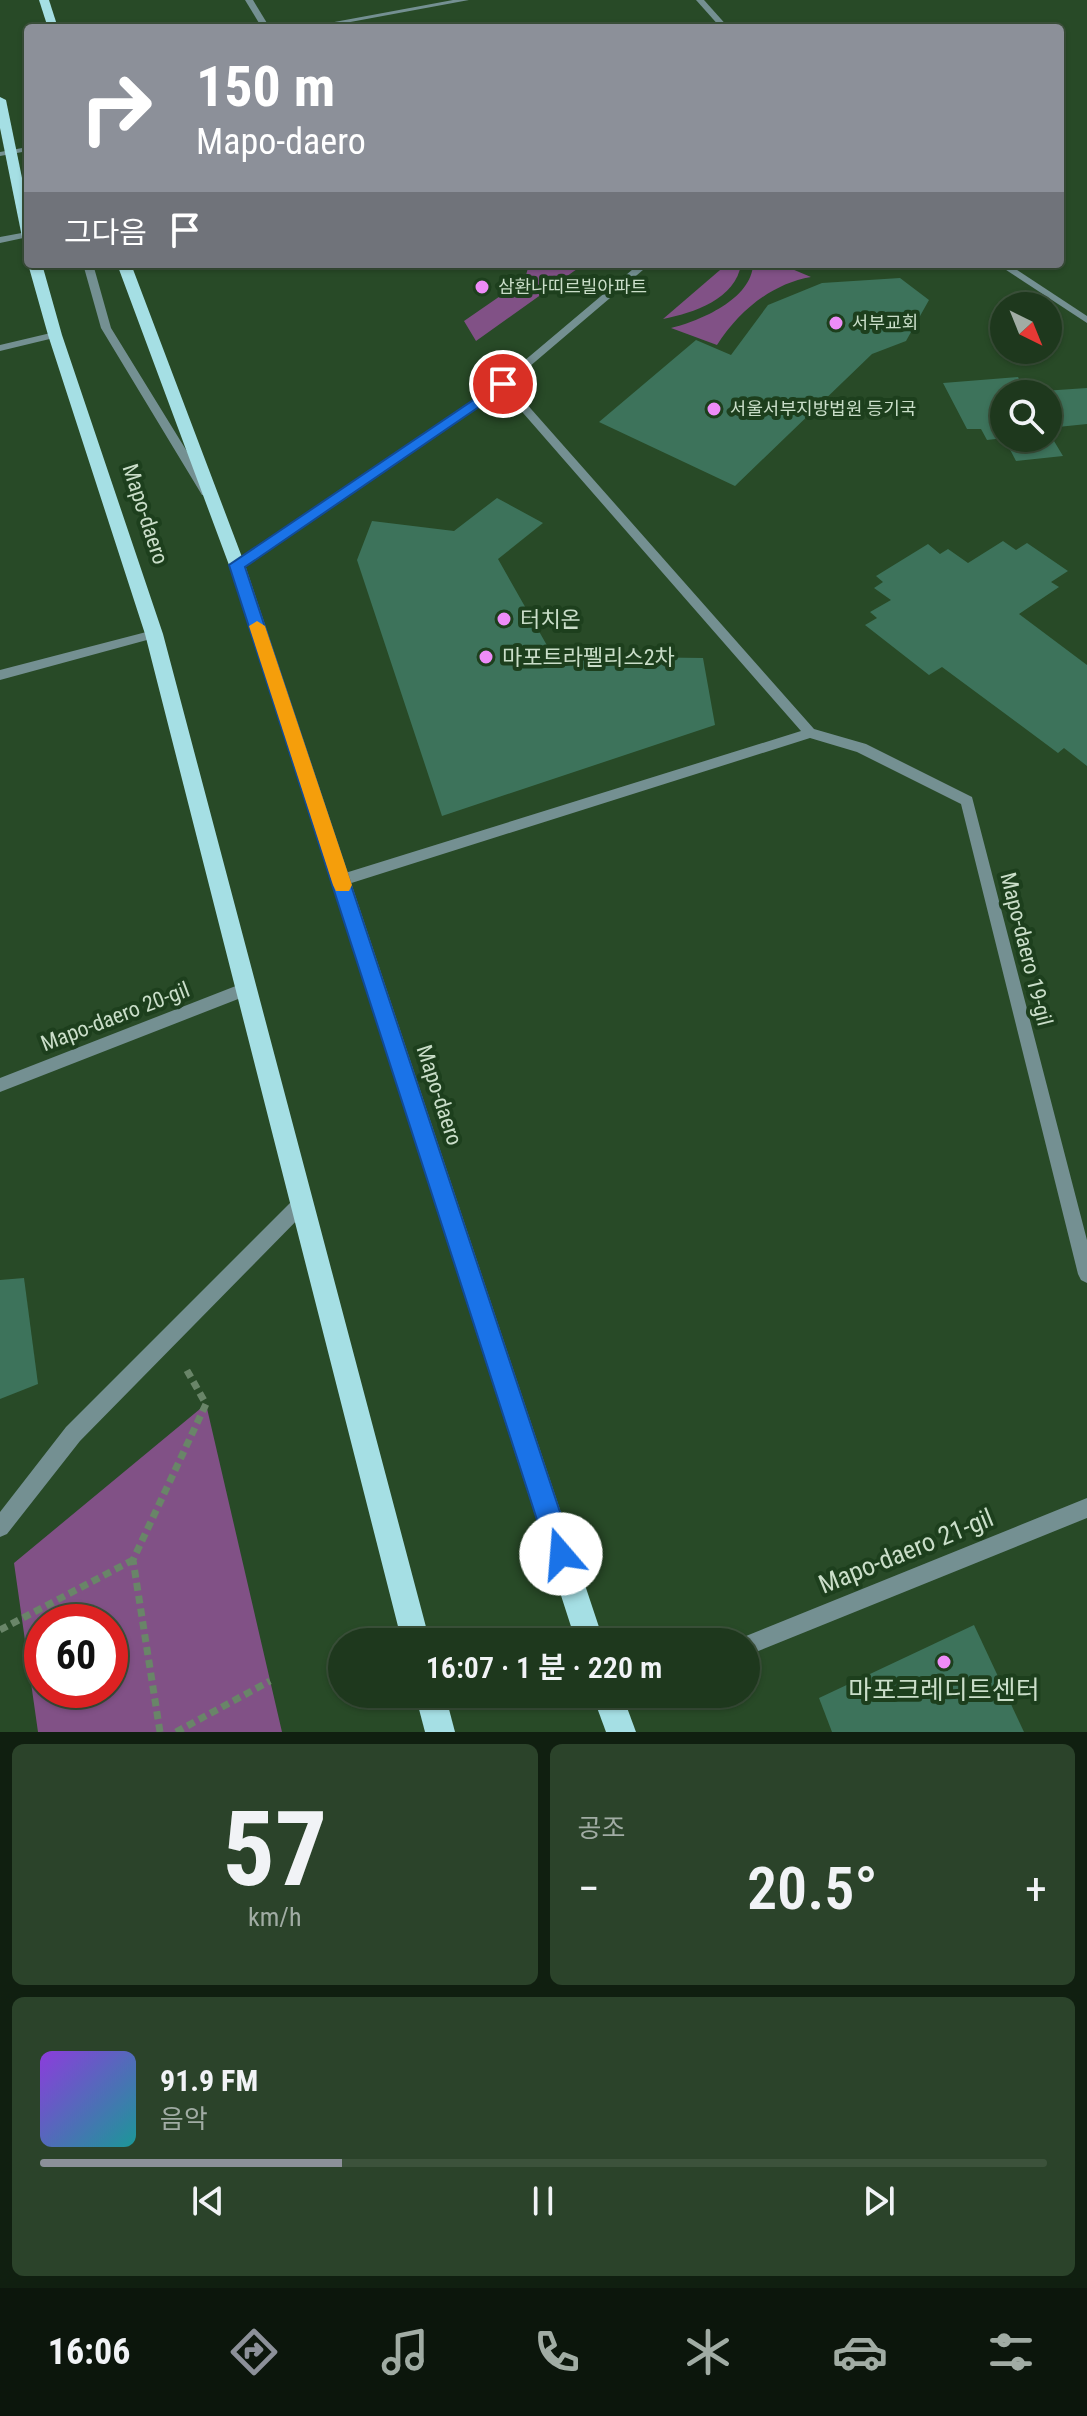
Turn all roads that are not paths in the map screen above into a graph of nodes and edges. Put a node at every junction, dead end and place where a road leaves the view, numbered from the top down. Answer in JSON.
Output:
{"nodes":[{"id":1,"x":44,"y":0,"type":"edge"},
{"id":2,"x":249,"y":0,"type":"edge"},
{"id":3,"x":465,"y":0,"type":"edge"},
{"id":4,"x":700,"y":0,"type":"edge"},
{"id":5,"x":52,"y":24,"type":"edge"},
{"id":6,"x":264,"y":24,"type":"edge"},
{"id":7,"x":329,"y":24,"type":"edge"},
{"id":8,"x":721,"y":24,"type":"edge"},
{"id":9,"x":0,"y":100,"type":"edge"},
{"id":10,"x":6,"y":153,"type":"edge"},
{"id":11,"x":24,"y":221,"type":"edge"},
{"id":12,"x":24,"y":237,"type":"edge"},
{"id":13,"x":0,"y":240,"type":"edge"},
{"id":14,"x":36,"y":268,"type":"edge"},
{"id":15,"x":89,"y":268,"type":"edge"},
{"id":16,"x":125,"y":268,"type":"edge"},
{"id":17,"x":640,"y":268,"type":"edge"},
{"id":18,"x":1008,"y":268,"type":"edge"},
{"id":19,"x":1087,"y":320,"type":"edge"},
{"id":20,"x":55,"y":335,"type":"junction"},
{"id":21,"x":0,"y":348,"type":"edge"},
{"id":22,"x":503,"y":384,"type":"junction"},
{"id":23,"x":214,"y":506,"type":"junction"},
{"id":24,"x":237,"y":565,"type":"junction"},
{"id":25,"x":154,"y":634,"type":"junction"},
{"id":26,"x":0,"y":675,"type":"edge"},
{"id":27,"x":810,"y":733,"type":"junction"},
{"id":28,"x":342,"y":880,"type":"junction"},
{"id":29,"x":246,"y":989,"type":"junction"},
{"id":30,"x":0,"y":1085,"type":"edge"},
{"id":31,"x":302,"y":1203,"type":"junction"},
{"id":32,"x":1087,"y":1274,"type":"edge"},
{"id":33,"x":1087,"y":1508,"type":"edge"},
{"id":34,"x":0,"y":1527,"type":"edge"},
{"id":35,"x":412,"y":1628,"type":"edge"},
{"id":36,"x":585,"y":1628,"type":"edge"},
{"id":37,"x":760,"y":1640,"type":"edge"},
{"id":38,"x":434,"y":1708,"type":"edge"},
{"id":39,"x":617,"y":1708,"type":"edge"},
{"id":40,"x":440,"y":1732,"type":"edge"},
{"id":41,"x":621,"y":1732,"type":"edge"}],
"edges":[{"from":1,"to":5,"type":"main road"},
{"from":2,"to":6,"type":"street"},
{"from":3,"to":7,"type":"street"},
{"from":4,"to":8,"type":"street"},
{"from":9,"to":10,"type":"main road"},
{"from":10,"to":11,"type":"main road"},
{"from":12,"to":13,"type":"street"},
{"from":14,"to":20,"type":"main road","name":"Mapo-daero"},
{"from":15,"to":23,"type":"street"},
{"from":16,"to":23,"type":"main road","name":"Mapo-daero"},
{"from":17,"to":22,"type":"street"},
{"from":18,"to":19,"type":"street"},
{"from":20,"to":21,"type":"street"},
{"from":20,"to":25,"type":"main road","name":"Mapo-daero"},
{"from":22,"to":24,"type":"street"},
{"from":22,"to":27,"type":"street"},
{"from":23,"to":24,"type":"main road","name":"Mapo-daero"},
{"from":24,"to":28,"type":"main road","name":"Mapo-daero"},
{"from":25,"to":26,"type":"street"},
{"from":25,"to":29,"type":"main road","name":"Mapo-daero"},
{"from":27,"to":28,"type":"street"},
{"from":27,"to":32,"type":"street","name":"Mapo-daero 19-gil"},
{"from":28,"to":36,"type":"main road","name":"Mapo-daero"},
{"from":29,"to":30,"type":"street","name":"Mapo-daero 20-gil"},
{"from":29,"to":31,"type":"main road","name":"Mapo-daero"},
{"from":31,"to":34,"type":"street"},
{"from":31,"to":35,"type":"main road","name":"Mapo-daero"},
{"from":33,"to":37,"type":"street","name":"Mapo-daero 21-gil"},
{"from":38,"to":40,"type":"main road"},
{"from":39,"to":41,"type":"main road"}]}
